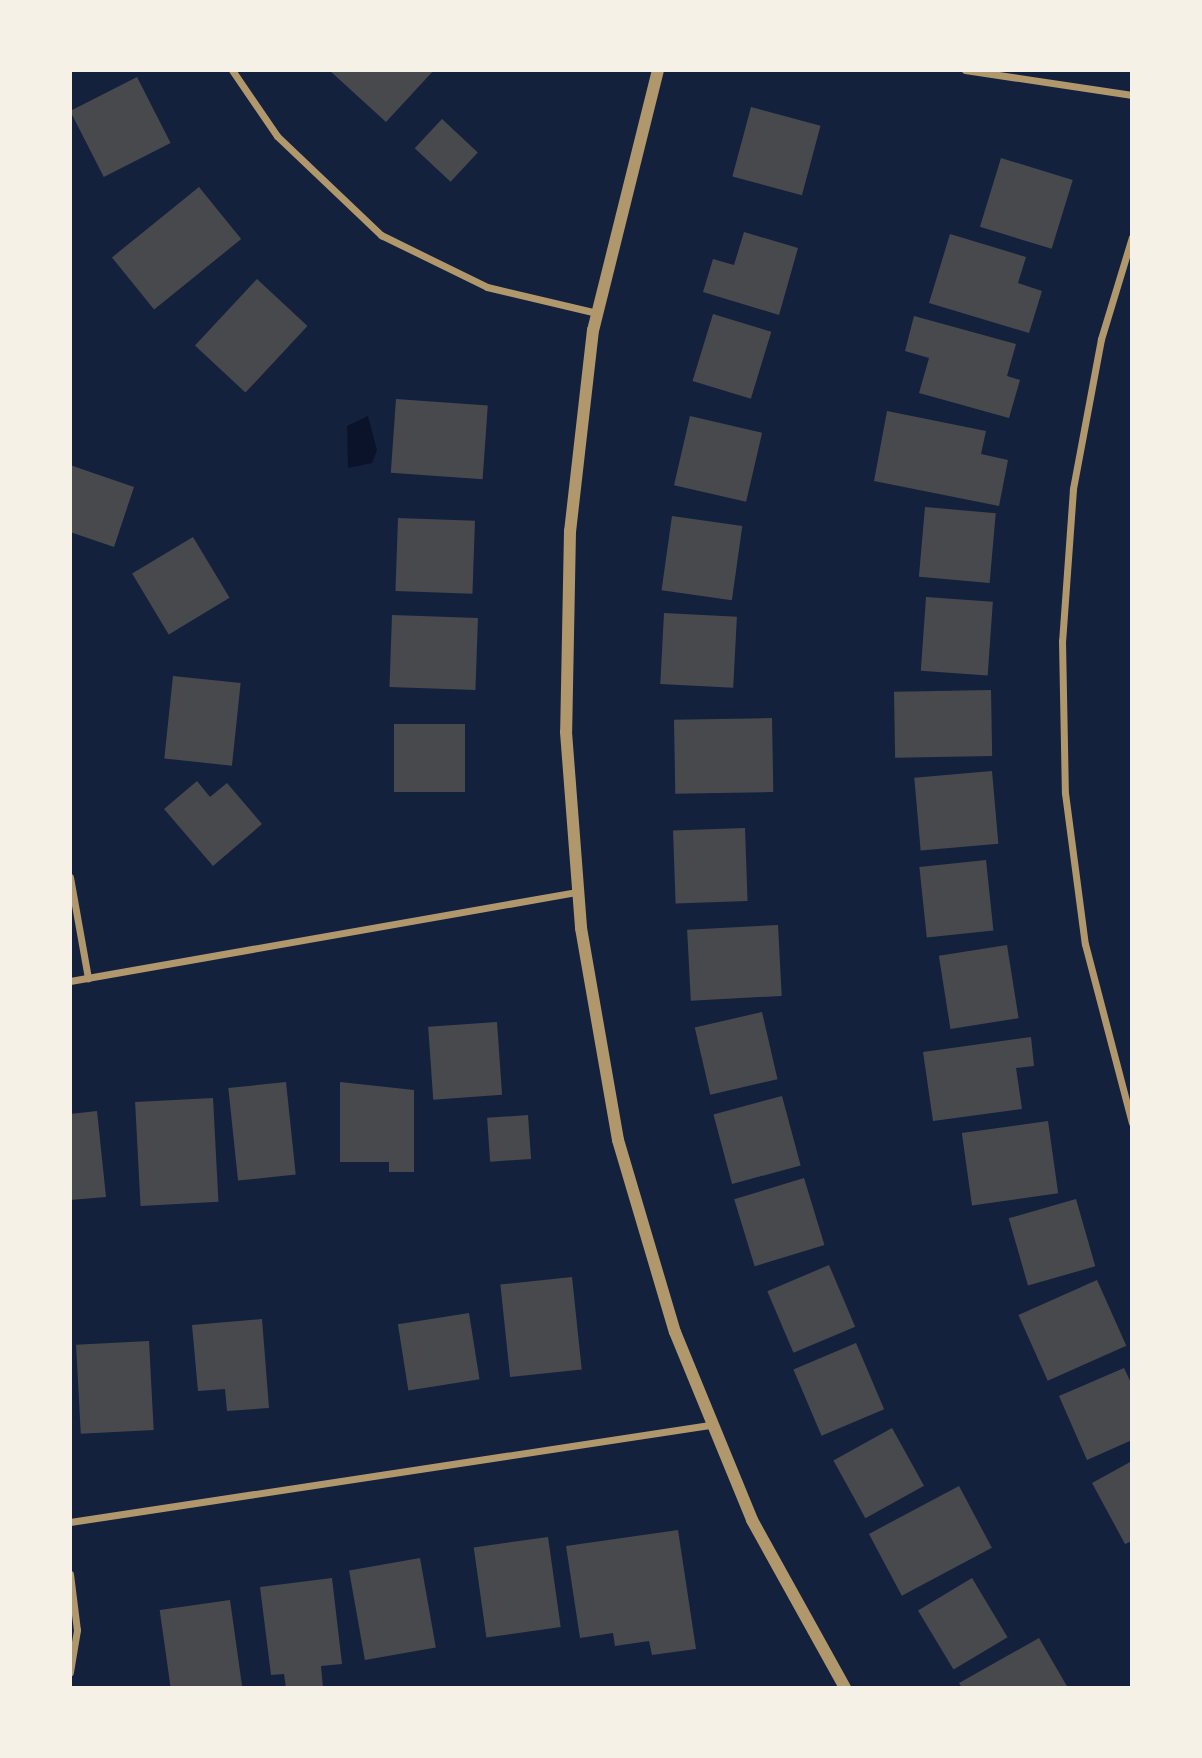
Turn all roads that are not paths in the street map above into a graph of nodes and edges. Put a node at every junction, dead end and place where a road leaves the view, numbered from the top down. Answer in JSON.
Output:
{"nodes":[{"id":1,"x":232,"y":70,"type":"edge"},
{"id":2,"x":658,"y":70,"type":"edge"},
{"id":3,"x":965,"y":70,"type":"edge"},
{"id":4,"x":1132,"y":95,"type":"edge"},
{"id":5,"x":1132,"y":237,"type":"edge"},
{"id":6,"x":597,"y":313,"type":"junction"},
{"id":7,"x":70,"y":877,"type":"edge"},
{"id":8,"x":577,"y":892,"type":"junction"},
{"id":9,"x":88,"y":978,"type":"junction"},
{"id":10,"x":70,"y":981,"type":"edge"},
{"id":11,"x":1132,"y":1123,"type":"edge"},
{"id":12,"x":710,"y":1425,"type":"junction"},
{"id":13,"x":70,"y":1522,"type":"edge"},
{"id":14,"x":70,"y":1574,"type":"edge"},
{"id":15,"x":70,"y":1672,"type":"edge"},
{"id":16,"x":845,"y":1688,"type":"edge"}],
"edges":[{"from":1,"to":6,"type":"street"},
{"from":2,"to":6,"type":"street"},
{"from":3,"to":4,"type":"street"},
{"from":5,"to":11,"type":"street"},
{"from":6,"to":8,"type":"street"},
{"from":7,"to":9,"type":"street"},
{"from":8,"to":9,"type":"street"},
{"from":8,"to":12,"type":"street"},
{"from":9,"to":10,"type":"street"},
{"from":12,"to":13,"type":"street"},
{"from":12,"to":16,"type":"street"},
{"from":14,"to":15,"type":"street"}]}
